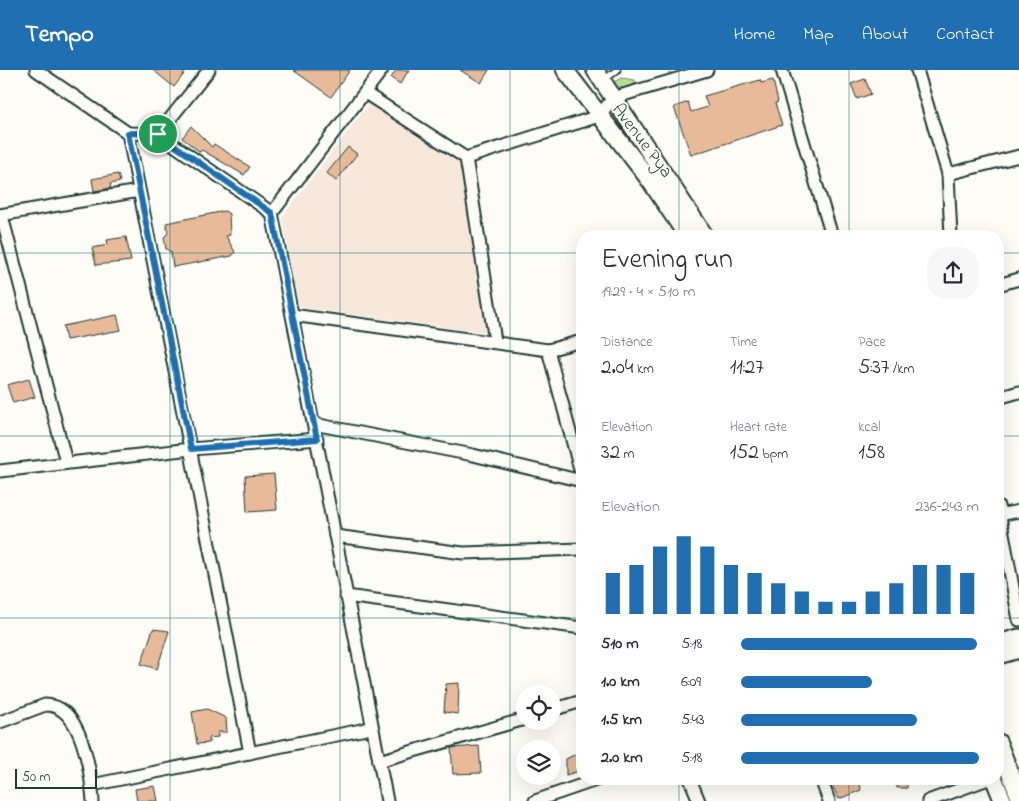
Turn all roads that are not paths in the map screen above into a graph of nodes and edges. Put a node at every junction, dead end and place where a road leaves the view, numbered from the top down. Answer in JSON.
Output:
{"nodes":[{"id":1,"x":36,"y":70,"type":"edge"},
{"id":2,"x":209,"y":70,"type":"edge"},
{"id":3,"x":382,"y":70,"type":"edge"},
{"id":4,"x":565,"y":70,"type":"edge"},
{"id":5,"x":706,"y":70,"type":"edge"},
{"id":6,"x":782,"y":70,"type":"edge"},
{"id":7,"x":917,"y":70,"type":"edge"},
{"id":8,"x":49,"y":73,"type":"edge"},
{"id":9,"x":607,"y":73,"type":"edge"},
{"id":10,"x":365,"y":93,"type":"junction"},
{"id":11,"x":613,"y":98,"type":"junction"},
{"id":12,"x":599,"y":116,"type":"junction"},
{"id":13,"x":128,"y":133,"type":"junction"},
{"id":14,"x":158,"y":134,"type":"junction"},
{"id":15,"x":1019,"y":156,"type":"edge"},
{"id":16,"x":466,"y":158,"type":"junction"},
{"id":17,"x":948,"y":174,"type":"junction"},
{"id":18,"x":139,"y":191,"type":"junction"},
{"id":19,"x":272,"y":213,"type":"junction"},
{"id":20,"x":1,"y":216,"type":"edge"},
{"id":21,"x":683,"y":230,"type":"edge"},
{"id":22,"x":700,"y":230,"type":"edge"},
{"id":23,"x":830,"y":230,"type":"edge"},
{"id":24,"x":951,"y":230,"type":"edge"},
{"id":25,"x":1019,"y":279,"type":"edge"},
{"id":26,"x":1004,"y":283,"type":"edge"},
{"id":27,"x":292,"y":315,"type":"junction"},
{"id":28,"x":495,"y":341,"type":"junction"},
{"id":29,"x":576,"y":343,"type":"edge"},
{"id":30,"x":548,"y":350,"type":"junction"},
{"id":31,"x":1019,"y":392,"type":"edge"},
{"id":32,"x":1004,"y":396,"type":"edge"},
{"id":33,"x":314,"y":424,"type":"junction"},
{"id":34,"x":317,"y":439,"type":"junction"},
{"id":35,"x":191,"y":449,"type":"junction"},
{"id":36,"x":576,"y":455,"type":"edge"},
{"id":37,"x":66,"y":462,"type":"junction"},
{"id":38,"x":0,"y":471,"type":"edge"},
{"id":39,"x":576,"y":480,"type":"edge"},
{"id":40,"x":1004,"y":511,"type":"edge"},
{"id":41,"x":1019,"y":511,"type":"edge"},
{"id":42,"x":335,"y":536,"type":"junction"},
{"id":43,"x":1004,"y":542,"type":"edge"},
{"id":44,"x":576,"y":549,"type":"edge"},
{"id":45,"x":346,"y":596,"type":"junction"},
{"id":46,"x":1019,"y":620,"type":"edge"},
{"id":47,"x":576,"y":627,"type":"edge"},
{"id":48,"x":1019,"y":637,"type":"edge"},
{"id":49,"x":1004,"y":641,"type":"edge"},
{"id":50,"x":1019,"y":650,"type":"edge"},
{"id":51,"x":1004,"y":654,"type":"edge"},
{"id":52,"x":576,"y":703,"type":"edge"},
{"id":53,"x":561,"y":707,"type":"edge"},
{"id":54,"x":0,"y":722,"type":"edge"},
{"id":55,"x":516,"y":722,"type":"edge"},
{"id":56,"x":372,"y":728,"type":"junction"},
{"id":57,"x":250,"y":753,"type":"junction"},
{"id":58,"x":379,"y":762,"type":"junction"},
{"id":59,"x":92,"y":785,"type":"junction"},
{"id":60,"x":582,"y":785,"type":"edge"},
{"id":61,"x":692,"y":785,"type":"edge"},
{"id":62,"x":823,"y":785,"type":"edge"},
{"id":63,"x":1005,"y":788,"type":"edge"},
{"id":64,"x":93,"y":801,"type":"edge"},
{"id":65,"x":387,"y":801,"type":"edge"},
{"id":66,"x":535,"y":801,"type":"edge"},
{"id":67,"x":699,"y":801,"type":"edge"},
{"id":68,"x":829,"y":801,"type":"edge"},
{"id":69,"x":928,"y":801,"type":"edge"}],
"edges":[{"from":1,"to":8,"type":"street"},
{"from":2,"to":14,"type":"street"},
{"from":3,"to":10,"type":"street"},
{"from":4,"to":12,"type":"main road","name":"Avenue Pya"},
{"from":5,"to":11,"type":"street"},
{"from":6,"to":23,"type":"street"},
{"from":7,"to":17,"type":"street"},
{"from":8,"to":13,"type":"street"},
{"from":9,"to":11,"type":"main road","name":"Avenue Pya"},
{"from":10,"to":16,"type":"street"},
{"from":10,"to":19,"type":"street"},
{"from":11,"to":12,"type":"street"},
{"from":11,"to":22,"type":"main road","name":"Avenue Pya"},
{"from":12,"to":16,"type":"street"},
{"from":12,"to":21,"type":"main road","name":"Avenue Pya"},
{"from":13,"to":14,"type":"street"},
{"from":13,"to":18,"type":"street"},
{"from":14,"to":19,"type":"street"},
{"from":15,"to":17,"type":"street"},
{"from":16,"to":28,"type":"street"},
{"from":17,"to":24,"type":"street"},
{"from":18,"to":20,"type":"street"},
{"from":18,"to":35,"type":"street"},
{"from":19,"to":27,"type":"street"},
{"from":20,"to":37,"type":"street"},
{"from":25,"to":26,"type":"street"},
{"from":27,"to":28,"type":"street"},
{"from":27,"to":33,"type":"street"},
{"from":28,"to":30,"type":"street"},
{"from":29,"to":30,"type":"street"},
{"from":30,"to":36,"type":"street"},
{"from":31,"to":32,"type":"street"},
{"from":33,"to":34,"type":"street"},
{"from":33,"to":39,"type":"street"},
{"from":34,"to":35,"type":"street"},
{"from":34,"to":42,"type":"street"},
{"from":35,"to":37,"type":"street"},
{"from":35,"to":57,"type":"street"},
{"from":37,"to":38,"type":"street"},
{"from":40,"to":41,"type":"street"},
{"from":42,"to":44,"type":"street"},
{"from":42,"to":45,"type":"street"},
{"from":43,"to":46,"type":"street"},
{"from":45,"to":47,"type":"street"},
{"from":45,"to":56,"type":"street"},
{"from":48,"to":49,"type":"street"},
{"from":50,"to":51,"type":"street"},
{"from":52,"to":53,"type":"street"},
{"from":54,"to":59,"type":"street"},
{"from":55,"to":58,"type":"street"},
{"from":56,"to":57,"type":"street"},
{"from":56,"to":58,"type":"street"},
{"from":57,"to":59,"type":"street"},
{"from":58,"to":65,"type":"street"},
{"from":59,"to":64,"type":"street"},
{"from":60,"to":66,"type":"street"},
{"from":61,"to":67,"type":"street"},
{"from":62,"to":68,"type":"street"},
{"from":63,"to":69,"type":"street"}]}
